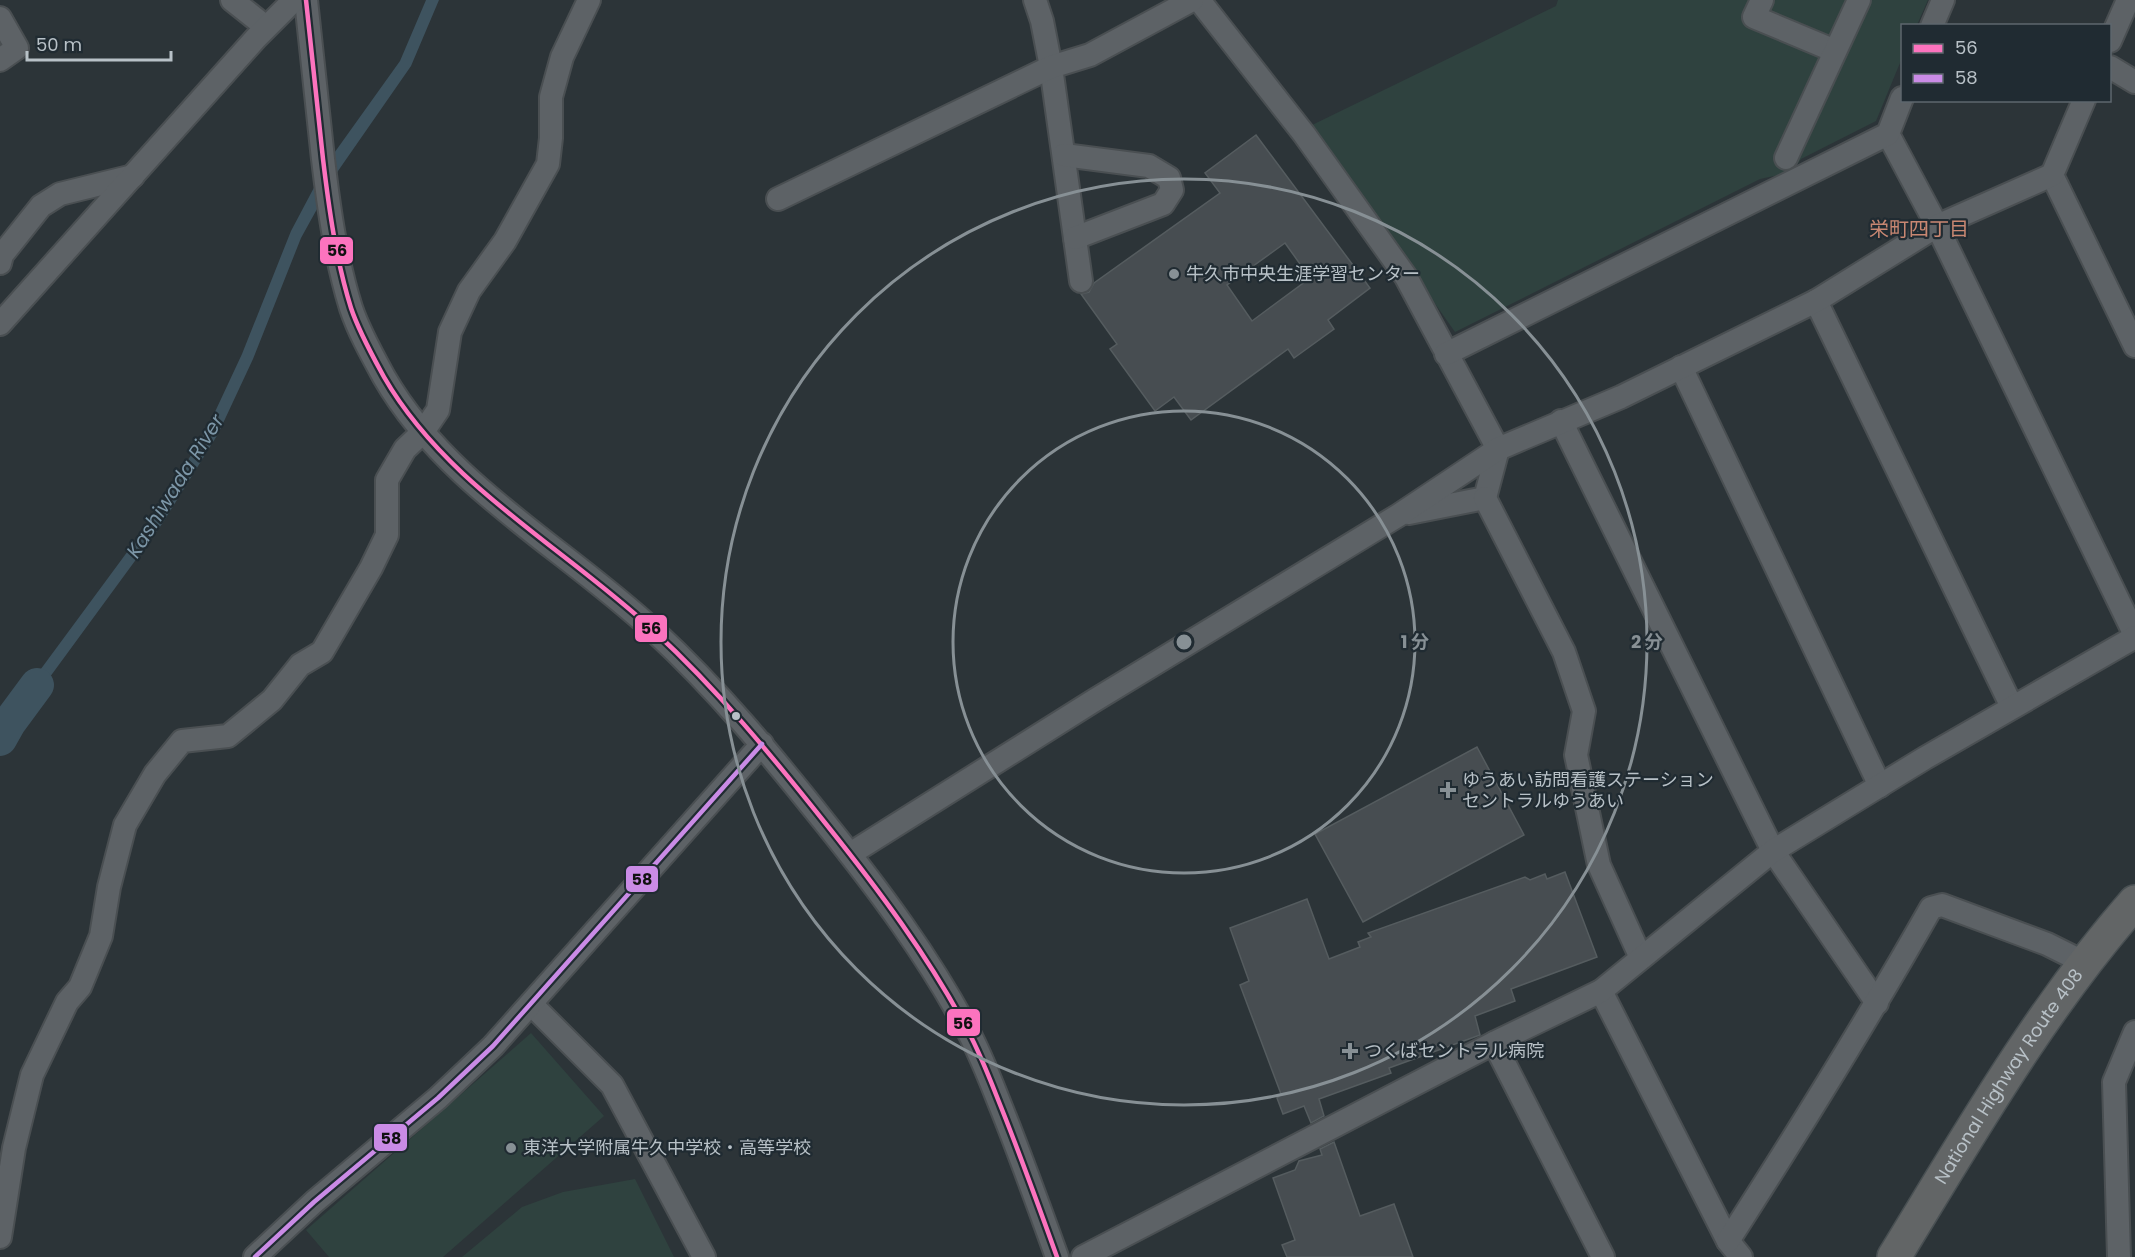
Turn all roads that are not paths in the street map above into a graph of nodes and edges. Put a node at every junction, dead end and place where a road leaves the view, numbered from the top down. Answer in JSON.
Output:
{"nodes":[{"id":1,"x":232,"y":0,"type":"edge"},
{"id":2,"x":294,"y":0,"type":"edge"},
{"id":3,"x":306,"y":0,"type":"edge"},
{"id":4,"x":590,"y":0,"type":"edge"},
{"id":5,"x":1035,"y":0,"type":"edge"},
{"id":6,"x":1192,"y":0,"type":"edge"},
{"id":7,"x":1199,"y":0,"type":"edge"},
{"id":8,"x":1762,"y":0,"type":"edge"},
{"id":9,"x":1859,"y":0,"type":"edge"},
{"id":10,"x":1943,"y":0,"type":"edge"},
{"id":11,"x":2128,"y":0,"type":"edge"},
{"id":12,"x":0,"y":18,"type":"edge"},
{"id":13,"x":1933,"y":24,"type":"edge"},
{"id":14,"x":266,"y":27,"type":"junction"},
{"id":15,"x":2111,"y":37,"type":"edge"},
{"id":16,"x":1835,"y":51,"type":"junction"},
{"id":17,"x":0,"y":60,"type":"edge"},
{"id":18,"x":1051,"y":67,"type":"junction"},
{"id":19,"x":2111,"y":68,"type":"edge"},
{"id":20,"x":2135,"y":82,"type":"edge"},
{"id":21,"x":1901,"y":101,"type":"edge"},
{"id":22,"x":2083,"y":102,"type":"edge"},
{"id":23,"x":1888,"y":134,"type":"junction"},
{"id":24,"x":1064,"y":155,"type":"junction"},
{"id":25,"x":1786,"y":158,"type":"dead end"},
{"id":26,"x":2052,"y":175,"type":"junction"},
{"id":27,"x":133,"y":176,"type":"junction"},
{"id":28,"x":778,"y":199,"type":"dead end"},
{"id":29,"x":1937,"y":226,"type":"junction"},
{"id":30,"x":1075,"y":238,"type":"junction"},
{"id":31,"x":0,"y":263,"type":"edge"},
{"id":32,"x":1081,"y":280,"type":"dead end"},
{"id":33,"x":1816,"y":301,"type":"junction"},
{"id":34,"x":0,"y":324,"type":"edge"},
{"id":35,"x":2135,"y":346,"type":"edge"},
{"id":36,"x":1446,"y":354,"type":"junction"},
{"id":37,"x":1681,"y":367,"type":"junction"},
{"id":38,"x":1561,"y":421,"type":"junction"},
{"id":39,"x":423,"y":432,"type":"junction"},
{"id":40,"x":1498,"y":449,"type":"junction"},
{"id":41,"x":1485,"y":498,"type":"junction"},
{"id":42,"x":1399,"y":515,"type":"junction"},
{"id":43,"x":2135,"y":636,"type":"edge"},
{"id":44,"x":2012,"y":707,"type":"junction"},
{"id":45,"x":762,"y":744,"type":"junction"},
{"id":46,"x":1880,"y":786,"type":"junction"},
{"id":47,"x":1773,"y":851,"type":"junction"},
{"id":48,"x":850,"y":854,"type":"junction"},
{"id":49,"x":2135,"y":902,"type":"edge"},
{"id":50,"x":1641,"y":958,"type":"junction"},
{"id":51,"x":2085,"y":963,"type":"junction"},
{"id":52,"x":1601,"y":991,"type":"junction"},
{"id":53,"x":1877,"y":1003,"type":"junction"},
{"id":54,"x":531,"y":1004,"type":"junction"},
{"id":55,"x":2135,"y":1032,"type":"edge"},
{"id":56,"x":1494,"y":1042,"type":"junction"},
{"id":57,"x":0,"y":1237,"type":"edge"},
{"id":58,"x":1734,"y":1249,"type":"edge"},
{"id":59,"x":255,"y":1257,"type":"edge"},
{"id":60,"x":704,"y":1257,"type":"edge"},
{"id":61,"x":1057,"y":1257,"type":"edge"},
{"id":62,"x":1083,"y":1257,"type":"edge"},
{"id":63,"x":1603,"y":1257,"type":"edge"},
{"id":64,"x":1894,"y":1257,"type":"edge"},
{"id":65,"x":2120,"y":1257,"type":"edge"}],
"edges":[{"from":1,"to":14,"type":"street"},
{"from":2,"to":14,"type":"street"},
{"from":3,"to":39,"type":"street"},
{"from":4,"to":39,"type":"street"},
{"from":5,"to":18,"type":"street"},
{"from":6,"to":18,"type":"street"},
{"from":7,"to":36,"type":"street"},
{"from":8,"to":16,"type":"street"},
{"from":9,"to":16,"type":"street"},
{"from":10,"to":13,"type":"street"},
{"from":11,"to":15,"type":"street"},
{"from":12,"to":17,"type":"street"},
{"from":14,"to":27,"type":"street"},
{"from":16,"to":25,"type":"street"},
{"from":18,"to":24,"type":"street"},
{"from":18,"to":28,"type":"street"},
{"from":19,"to":20,"type":"street"},
{"from":21,"to":23,"type":"street"},
{"from":22,"to":26,"type":"street"},
{"from":23,"to":29,"type":"street"},
{"from":23,"to":36,"type":"street"},
{"from":24,"to":30,"type":"street"},
{"from":24,"to":30,"type":"street"},
{"from":26,"to":29,"type":"street"},
{"from":26,"to":35,"type":"street"},
{"from":27,"to":31,"type":"street"},
{"from":27,"to":34,"type":"street"},
{"from":29,"to":33,"type":"street"},
{"from":29,"to":43,"type":"street"},
{"from":30,"to":32,"type":"street"},
{"from":33,"to":37,"type":"street"},
{"from":33,"to":44,"type":"street"},
{"from":36,"to":40,"type":"street"},
{"from":37,"to":38,"type":"street"},
{"from":37,"to":46,"type":"street"},
{"from":38,"to":40,"type":"street"},
{"from":38,"to":47,"type":"street"},
{"from":39,"to":45,"type":"street"},
{"from":39,"to":57,"type":"street"},
{"from":40,"to":41,"type":"street"},
{"from":40,"to":42,"type":"street"},
{"from":41,"to":42,"type":"street"},
{"from":41,"to":50,"type":"street"},
{"from":42,"to":48,"type":"street"},
{"from":43,"to":44,"type":"street"},
{"from":44,"to":46,"type":"street"},
{"from":45,"to":48,"type":"street"},
{"from":45,"to":54,"type":"street"},
{"from":46,"to":47,"type":"street"},
{"from":47,"to":50,"type":"street"},
{"from":47,"to":53,"type":"street"},
{"from":48,"to":61,"type":"street"},
{"from":49,"to":51,"type":"highway","name":"National Highway Route 408"},
{"from":50,"to":52,"type":"street"},
{"from":51,"to":53,"type":"street"},
{"from":51,"to":64,"type":"highway","name":"National Highway Route 408"},
{"from":52,"to":56,"type":"street"},
{"from":52,"to":58,"type":"street"},
{"from":53,"to":58,"type":"street"},
{"from":54,"to":59,"type":"street"},
{"from":54,"to":60,"type":"street"},
{"from":55,"to":65,"type":"street"},
{"from":56,"to":62,"type":"street"},
{"from":56,"to":63,"type":"street"}]}
